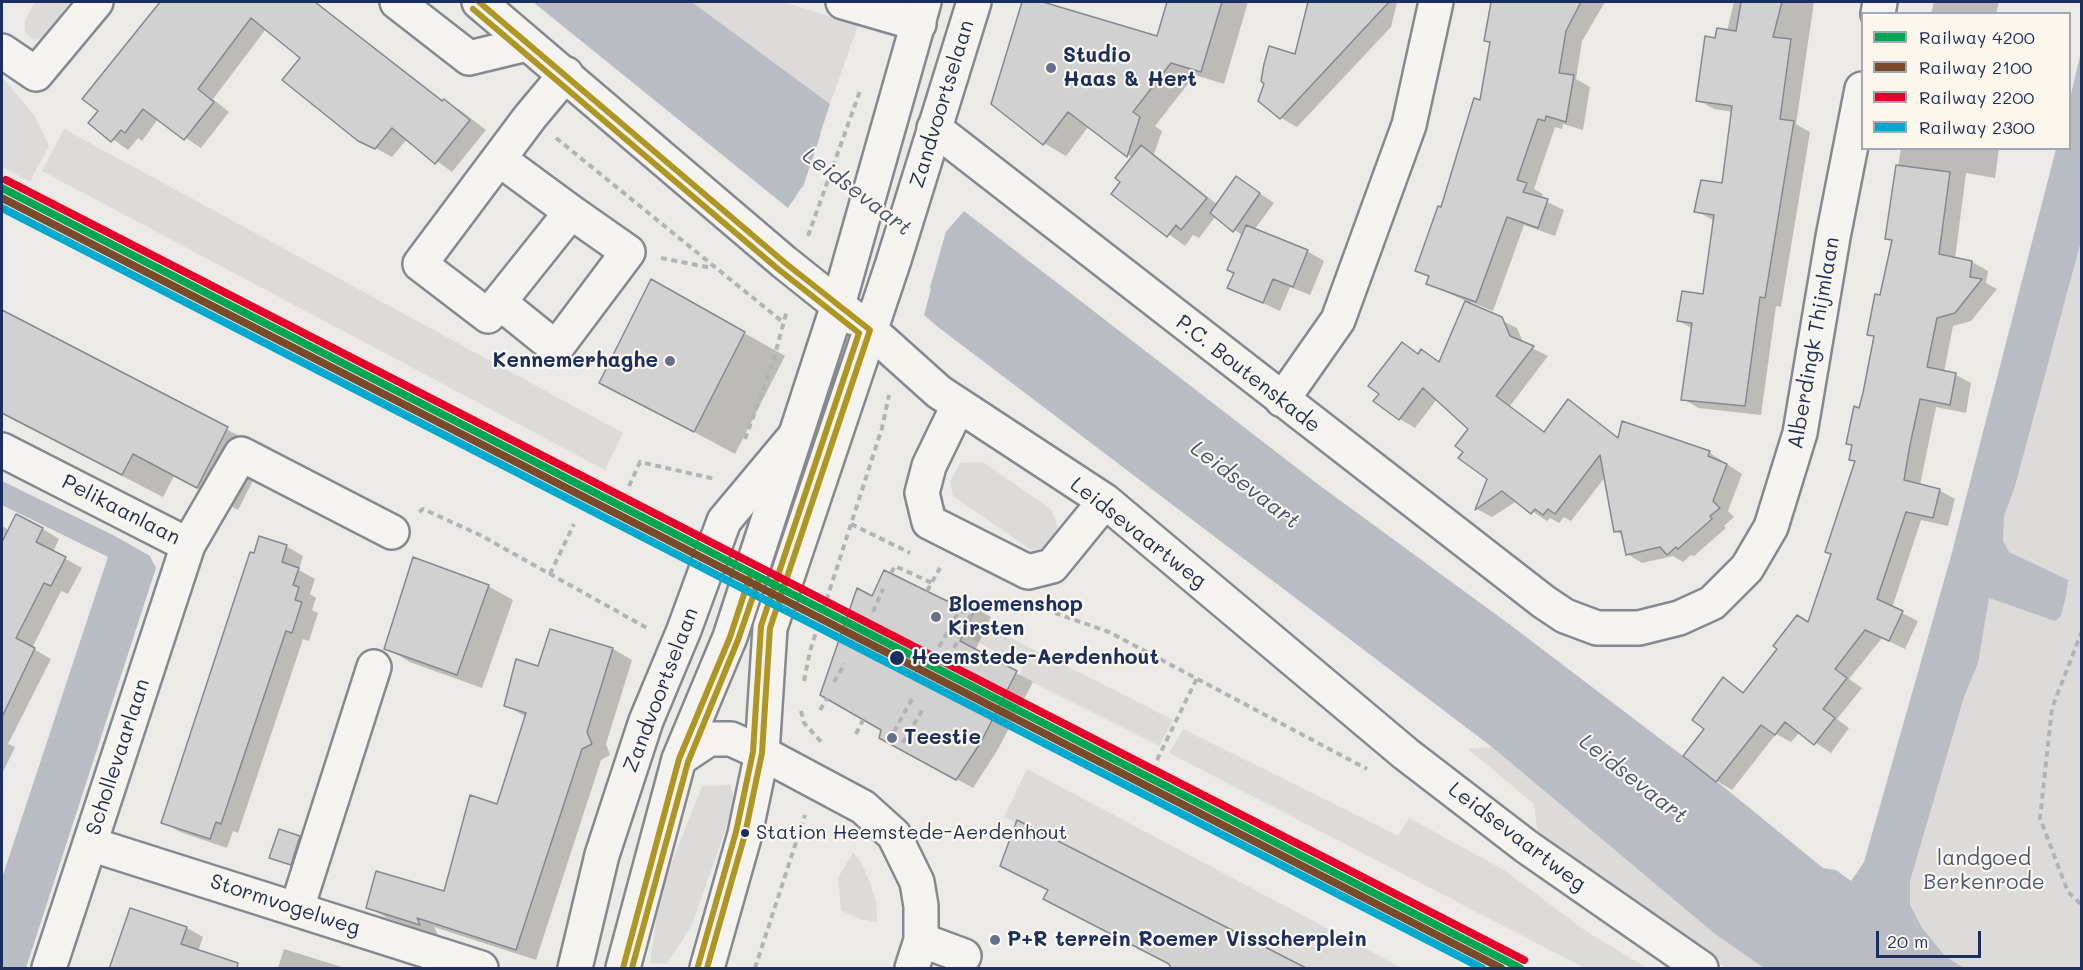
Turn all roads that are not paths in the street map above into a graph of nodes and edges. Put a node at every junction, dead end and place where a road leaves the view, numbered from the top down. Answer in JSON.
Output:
{"nodes":[{"id":1,"x":96,"y":2,"type":"edge"},
{"id":2,"x":398,"y":2,"type":"edge"},
{"id":3,"x":479,"y":2,"type":"edge"},
{"id":4,"x":843,"y":2,"type":"edge"},
{"id":5,"x":974,"y":2,"type":"edge"},
{"id":6,"x":1436,"y":2,"type":"edge"},
{"id":7,"x":921,"y":13,"type":"edge"},
{"id":8,"x":527,"y":44,"type":"junction"},
{"id":9,"x":2,"y":51,"type":"edge"},
{"id":10,"x":566,"y":74,"type":"junction"},
{"id":11,"x":1861,"y":98,"type":"edge"},
{"id":12,"x":934,"y":128,"type":"junction"},
{"id":13,"x":499,"y":159,"type":"junction"},
{"id":14,"x":571,"y":212,"type":"junction"},
{"id":15,"x":499,"y":302,"type":"junction"},
{"id":16,"x":838,"y":305,"type":"junction"},
{"id":17,"x":870,"y":330,"type":"junction"},
{"id":18,"x":1282,"y":400,"type":"junction"},
{"id":19,"x":958,"y":406,"type":"junction"},
{"id":20,"x":795,"y":436,"type":"junction"},
{"id":21,"x":2,"y":450,"type":"edge"},
{"id":22,"x":1105,"y":501,"type":"junction"},
{"id":23,"x":392,"y":532,"type":"road end"},
{"id":24,"x":188,"y":545,"type":"junction"},
{"id":25,"x":1565,"y":616,"type":"joint"},
{"id":26,"x":374,"y":667,"type":"dead end"},
{"id":27,"x":762,"y":753,"type":"junction"},
{"id":28,"x":679,"y":759,"type":"junction"},
{"id":29,"x":90,"y":844,"type":"junction"},
{"id":30,"x":297,"y":908,"type":"junction"},
{"id":31,"x":917,"y":953,"type":"edge"},
{"id":32,"x":963,"y":960,"type":"dead end"},
{"id":33,"x":49,"y":969,"type":"edge"},
{"id":34,"x":481,"y":969,"type":"edge"},
{"id":35,"x":575,"y":969,"type":"edge"},
{"id":36,"x":623,"y":969,"type":"edge"},
{"id":37,"x":707,"y":969,"type":"edge"},
{"id":38,"x":1701,"y":969,"type":"edge"}],
"edges":[{"from":1,"to":9,"type":"street"},
{"from":2,"to":8,"type":"street"},
{"from":3,"to":8,"type":"street","name":"Leidsevaartweg"},
{"from":4,"to":7,"type":"street"},
{"from":5,"to":12,"type":"street","name":"Zandvoortselaan"},
{"from":6,"to":18,"type":"street"},
{"from":7,"to":16,"type":"street","name":"Zandvoortselaan"},
{"from":8,"to":10,"type":"street","name":"Leidsevaartweg"},
{"from":10,"to":13,"type":"street"},
{"from":10,"to":16,"type":"street","name":"Leidsevaartweg"},
{"from":11,"to":25,"type":"street","name":"Alberdingk Thijmlaan"},
{"from":12,"to":17,"type":"street","name":"Zandvoortselaan"},
{"from":12,"to":18,"type":"street","name":"P.C. Boutenskade"},
{"from":13,"to":14,"type":"street"},
{"from":13,"to":15,"type":"street"},
{"from":14,"to":15,"type":"street"},
{"from":14,"to":15,"type":"street"},
{"from":16,"to":17,"type":"street","name":"Leidsevaartweg"},
{"from":16,"to":20,"type":"street","name":"Zandvoortselaan"},
{"from":17,"to":19,"type":"street","name":"Leidsevaartweg"},
{"from":17,"to":27,"type":"street","name":"Zandvoortselaan"},
{"from":18,"to":25,"type":"street","name":"P.C. Boutenskade"},
{"from":19,"to":22,"type":"street","name":"Leidsevaartweg"},
{"from":19,"to":22,"type":"street"},
{"from":20,"to":28,"type":"street","name":"Zandvoortselaan"},
{"from":20,"to":35,"type":"street","name":"Zandvoortselaan"},
{"from":21,"to":24,"type":"street","name":"Pelikaanlaan"},
{"from":22,"to":38,"type":"street","name":"Leidsevaartweg"},
{"from":23,"to":24,"type":"street","name":"Pelikaanlaan"},
{"from":24,"to":29,"type":"street","name":"Schollevaarlaan"},
{"from":26,"to":30,"type":"street"},
{"from":27,"to":28,"type":"street"},
{"from":27,"to":31,"type":"street"},
{"from":27,"to":37,"type":"street","name":"Zandvoortselaan"},
{"from":28,"to":36,"type":"street","name":"Zandvoortselaan"},
{"from":29,"to":30,"type":"street","name":"Stormvogelweg"},
{"from":29,"to":33,"type":"street","name":"Schollevaarlaan"},
{"from":30,"to":34,"type":"street","name":"Stormvogelweg"},
{"from":31,"to":32,"type":"street"}]}
